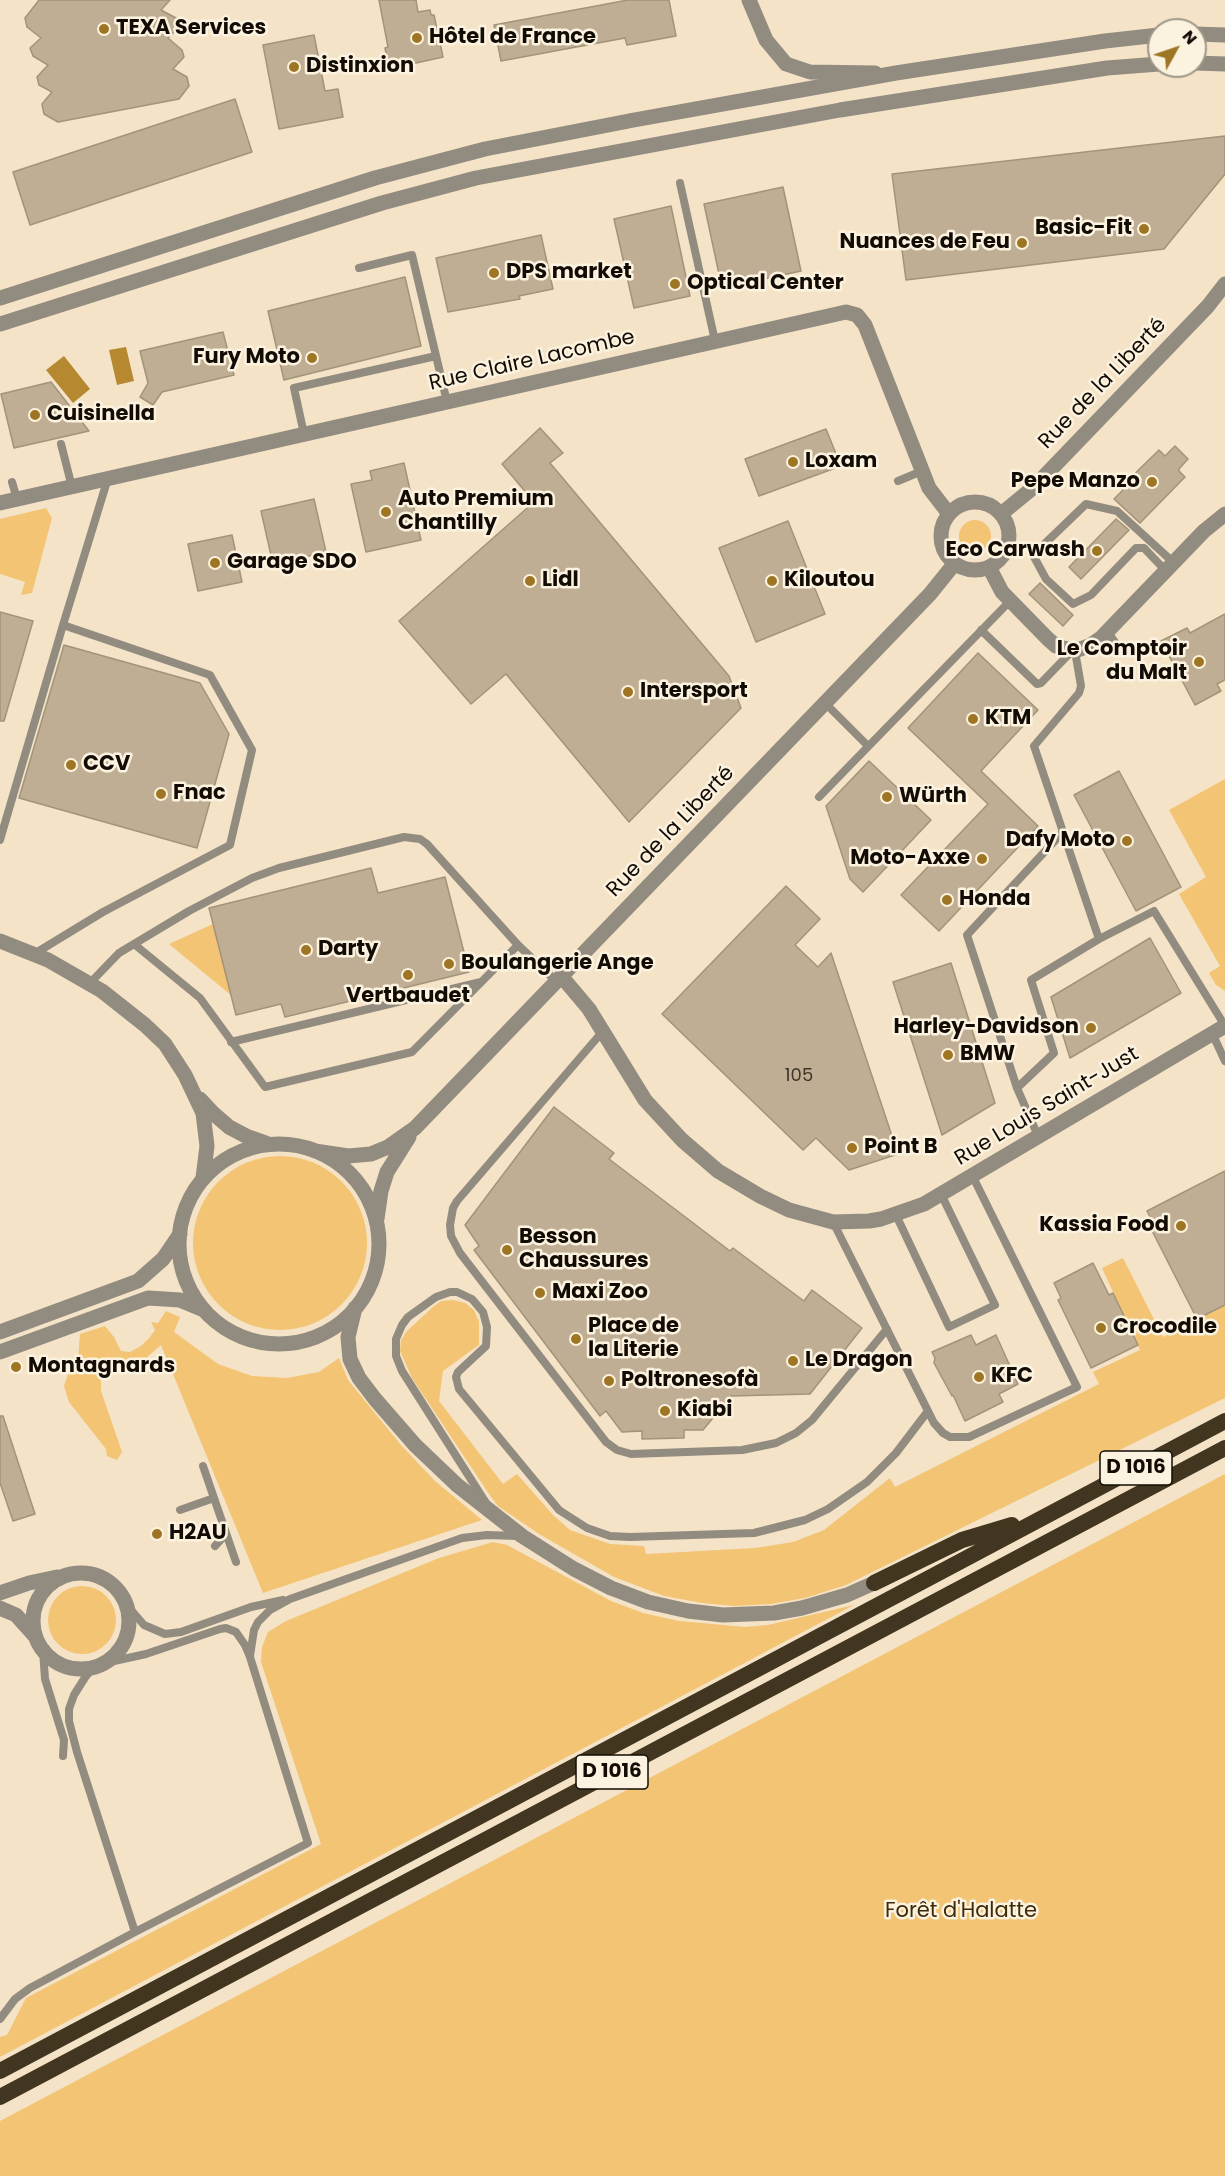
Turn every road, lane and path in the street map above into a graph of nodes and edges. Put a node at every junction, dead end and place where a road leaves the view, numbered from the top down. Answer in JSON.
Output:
{"nodes":[{"id":1,"x":749,"y":0,"type":"edge"},
{"id":2,"x":1207,"y":34,"type":"edge"},
{"id":3,"x":1225,"y":35,"type":"edge"},
{"id":4,"x":1147,"y":36,"type":"edge"},
{"id":5,"x":1207,"y":63,"type":"edge"},
{"id":6,"x":1147,"y":64,"type":"edge"},
{"id":7,"x":1225,"y":64,"type":"edge"},
{"id":8,"x":896,"y":73,"type":"junction"},
{"id":9,"x":680,"y":183,"type":"dead end"},
{"id":10,"x":359,"y":268,"type":"dead end"},
{"id":11,"x":1225,"y":284,"type":"edge"},
{"id":12,"x":1225,"y":293,"type":"edge"},
{"id":13,"x":0,"y":298,"type":"edge"},
{"id":14,"x":1208,"y":306,"type":"junction"},
{"id":15,"x":0,"y":324,"type":"edge"},
{"id":16,"x":715,"y":342,"type":"junction"},
{"id":17,"x":436,"y":356,"type":"junction"},
{"id":18,"x":447,"y":402,"type":"junction"},
{"id":19,"x":304,"y":434,"type":"junction"},
{"id":20,"x":61,"y":444,"type":"dead end"},
{"id":21,"x":922,"y":471,"type":"junction"},
{"id":22,"x":108,"y":478,"type":"junction"},
{"id":23,"x":898,"y":481,"type":"dead end"},
{"id":24,"x":12,"y":482,"type":"dead end"},
{"id":25,"x":72,"y":487,"type":"junction"},
{"id":26,"x":16,"y":499,"type":"junction"},
{"id":27,"x":0,"y":503,"type":"edge"},
{"id":28,"x":950,"y":514,"type":"junction"},
{"id":29,"x":1001,"y":514,"type":"junction"},
{"id":30,"x":1225,"y":514,"type":"edge"},
{"id":31,"x":955,"y":563,"type":"junction"},
{"id":32,"x":1169,"y":566,"type":"junction"},
{"id":33,"x":989,"y":567,"type":"junction"},
{"id":34,"x":1010,"y":601,"type":"junction"},
{"id":35,"x":63,"y":626,"type":"junction"},
{"id":36,"x":981,"y":630,"type":"junction"},
{"id":37,"x":1107,"y":631,"type":"junction"},
{"id":38,"x":1120,"y":649,"type":"dead end"},
{"id":39,"x":1073,"y":651,"type":"junction"},
{"id":40,"x":825,"y":703,"type":"junction"},
{"id":41,"x":868,"y":746,"type":"junction"},
{"id":42,"x":819,"y":797,"type":"dead end"},
{"id":43,"x":1063,"y":832,"type":"junction"},
{"id":44,"x":0,"y":840,"type":"edge"},
{"id":45,"x":1099,"y":939,"type":"junction"},
{"id":46,"x":0,"y":941,"type":"edge"},
{"id":47,"x":134,"y":944,"type":"junction"},
{"id":48,"x":518,"y":945,"type":"junction"},
{"id":49,"x":34,"y":954,"type":"junction"},
{"id":50,"x":559,"y":980,"type":"junction"},
{"id":51,"x":482,"y":982,"type":"junction"},
{"id":52,"x":90,"y":983,"type":"junction"},
{"id":53,"x":1220,"y":1028,"type":"edge"},
{"id":54,"x":603,"y":1031,"type":"junction"},
{"id":55,"x":231,"y":1041,"type":"junction"},
{"id":56,"x":1225,"y":1061,"type":"edge"},
{"id":57,"x":1017,"y":1088,"type":"junction"},
{"id":58,"x":195,"y":1092,"type":"junction"},
{"id":59,"x":415,"y":1128,"type":"junction"},
{"id":60,"x":1038,"y":1136,"type":"junction"},
{"id":61,"x":270,"y":1144,"type":"junction"},
{"id":62,"x":315,"y":1151,"type":"junction"},
{"id":63,"x":972,"y":1176,"type":"junction"},
{"id":64,"x":203,"y":1178,"type":"junction"},
{"id":65,"x":941,"y":1194,"type":"junction"},
{"id":66,"x":896,"y":1215,"type":"junction"},
{"id":67,"x":833,"y":1222,"type":"junction"},
{"id":68,"x":377,"y":1225,"type":"junction"},
{"id":69,"x":180,"y":1234,"type":"junction"},
{"id":70,"x":355,"y":1308,"type":"junction"},
{"id":71,"x":204,"y":1310,"type":"junction"},
{"id":72,"x":887,"y":1329,"type":"junction"},
{"id":73,"x":0,"y":1332,"type":"edge"},
{"id":74,"x":0,"y":1352,"type":"edge"},
{"id":75,"x":928,"y":1412,"type":"junction"},
{"id":76,"x":1225,"y":1420,"type":"edge"},
{"id":77,"x":1225,"y":1448,"type":"edge"},
{"id":78,"x":203,"y":1466,"type":"dead end"},
{"id":79,"x":214,"y":1497,"type":"junction"},
{"id":80,"x":180,"y":1510,"type":"dead end"},
{"id":81,"x":1048,"y":1515,"type":"junction"},
{"id":82,"x":495,"y":1517,"type":"junction"},
{"id":83,"x":226,"y":1534,"type":"junction"},
{"id":84,"x":522,"y":1536,"type":"junction"},
{"id":85,"x":215,"y":1546,"type":"dead end"},
{"id":86,"x":236,"y":1562,"type":"dead end"},
{"id":87,"x":65,"y":1575,"type":"junction"},
{"id":88,"x":874,"y":1583,"type":"joint"},
{"id":89,"x":0,"y":1593,"type":"edge"},
{"id":90,"x":290,"y":1599,"type":"junction"},
{"id":91,"x":125,"y":1603,"type":"junction"},
{"id":92,"x":0,"y":1608,"type":"edge"},
{"id":93,"x":40,"y":1644,"type":"junction"},
{"id":94,"x":250,"y":1657,"type":"junction"},
{"id":95,"x":99,"y":1665,"type":"junction"},
{"id":96,"x":63,"y":1756,"type":"dead end"},
{"id":97,"x":135,"y":1932,"type":"junction"},
{"id":98,"x":0,"y":2019,"type":"edge"},
{"id":99,"x":0,"y":2072,"type":"edge"},
{"id":100,"x":0,"y":2097,"type":"edge"}],
"edges":[{"from":1,"to":8,"type":"street"},
{"from":2,"to":3,"type":"street"},
{"from":4,"to":8,"type":"street"},
{"from":5,"to":7,"type":"street"},
{"from":6,"to":15,"type":"street"},
{"from":8,"to":13,"type":"street"},
{"from":9,"to":16,"type":"lane"},
{"from":10,"to":17,"type":"lane"},
{"from":11,"to":14,"type":"street","name":"Rue de la Liberté"},
{"from":12,"to":14,"type":"street","name":"Rue de la Liberté"},
{"from":14,"to":29,"type":"street","name":"Rue de la Liberté"},
{"from":16,"to":18,"type":"street","name":"Rue Claire Lacombe"},
{"from":16,"to":21,"type":"street","name":"Rue Claire Lacombe"},
{"from":17,"to":18,"type":"lane"},
{"from":17,"to":19,"type":"lane"},
{"from":18,"to":19,"type":"street","name":"Rue Claire Lacombe"},
{"from":19,"to":22,"type":"street","name":"Rue Claire Lacombe"},
{"from":20,"to":25,"type":"lane"},
{"from":21,"to":23,"type":"lane"},
{"from":21,"to":28,"type":"street","name":"Rue Claire Lacombe"},
{"from":22,"to":25,"type":"street","name":"Rue Claire Lacombe"},
{"from":22,"to":35,"type":"lane"},
{"from":24,"to":26,"type":"lane"},
{"from":25,"to":26,"type":"street","name":"Rue Claire Lacombe"},
{"from":26,"to":27,"type":"street","name":"Rue Claire Lacombe"},
{"from":28,"to":29,"type":"street"},
{"from":28,"to":31,"type":"street"},
{"from":29,"to":33,"type":"street"},
{"from":30,"to":32,"type":"street"},
{"from":31,"to":33,"type":"street"},
{"from":31,"to":40,"type":"street","name":"Rue de la Liberté"},
{"from":32,"to":32,"type":"lane"},
{"from":32,"to":37,"type":"street"},
{"from":33,"to":34,"type":"street"},
{"from":34,"to":36,"type":"lane"},
{"from":34,"to":39,"type":"street"},
{"from":35,"to":44,"type":"lane"},
{"from":35,"to":49,"type":"lane"},
{"from":36,"to":39,"type":"lane"},
{"from":36,"to":41,"type":"lane"},
{"from":37,"to":38,"type":"lane"},
{"from":37,"to":39,"type":"street"},
{"from":39,"to":43,"type":"lane"},
{"from":40,"to":41,"type":"lane"},
{"from":40,"to":50,"type":"street","name":"Rue de la Liberté"},
{"from":41,"to":42,"type":"lane"},
{"from":43,"to":45,"type":"lane"},
{"from":43,"to":57,"type":"lane"},
{"from":45,"to":53,"type":"lane"},
{"from":45,"to":57,"type":"lane"},
{"from":46,"to":49,"type":"street"},
{"from":47,"to":48,"type":"lane"},
{"from":47,"to":52,"type":"lane"},
{"from":47,"to":55,"type":"lane"},
{"from":48,"to":50,"type":"lane"},
{"from":48,"to":51,"type":"lane"},
{"from":49,"to":52,"type":"street"},
{"from":50,"to":54,"type":"street","name":"Rue Louis Saint-Just"},
{"from":50,"to":59,"type":"street","name":"Rue de la Liberté"},
{"from":51,"to":55,"type":"lane"},
{"from":51,"to":55,"type":"lane"},
{"from":52,"to":58,"type":"street"},
{"from":53,"to":56,"type":"lane"},
{"from":53,"to":60,"type":"street","name":"Rue Louis Saint-Just"},
{"from":54,"to":67,"type":"street","name":"Rue Louis Saint-Just"},
{"from":54,"to":72,"type":"lane"},
{"from":57,"to":60,"type":"lane"},
{"from":58,"to":61,"type":"street"},
{"from":58,"to":64,"type":"street"},
{"from":59,"to":62,"type":"street","name":"Rue de la Liberté"},
{"from":59,"to":68,"type":"street","name":"Rue de la Liberté"},
{"from":60,"to":63,"type":"street","name":"Rue Louis Saint-Just"},
{"from":61,"to":62,"type":"street"},
{"from":61,"to":64,"type":"street"},
{"from":62,"to":68,"type":"street"},
{"from":63,"to":65,"type":"street","name":"Rue Louis Saint-Just"},
{"from":63,"to":75,"type":"lane"},
{"from":64,"to":69,"type":"street"},
{"from":65,"to":66,"type":"street","name":"Rue Louis Saint-Just"},
{"from":65,"to":66,"type":"lane"},
{"from":66,"to":67,"type":"street","name":"Rue Louis Saint-Just"},
{"from":67,"to":72,"type":"lane"},
{"from":68,"to":70,"type":"street"},
{"from":69,"to":71,"type":"street"},
{"from":69,"to":73,"type":"street"},
{"from":70,"to":71,"type":"street"},
{"from":70,"to":82,"type":"street"},
{"from":71,"to":74,"type":"street"},
{"from":72,"to":75,"type":"lane"},
{"from":75,"to":82,"type":"lane"},
{"from":76,"to":81,"type":"highway","number":"D 1016"},
{"from":77,"to":100,"type":"highway","number":"D 1016"},
{"from":78,"to":79,"type":"lane"},
{"from":79,"to":80,"type":"lane"},
{"from":79,"to":83,"type":"lane"},
{"from":81,"to":88,"type":"highway"},
{"from":81,"to":99,"type":"highway","number":"D 1016"},
{"from":82,"to":84,"type":"street"},
{"from":83,"to":85,"type":"lane"},
{"from":83,"to":86,"type":"lane"},
{"from":84,"to":88,"type":"street"},
{"from":84,"to":90,"type":"lane"},
{"from":87,"to":89,"type":"street"},
{"from":87,"to":91,"type":"street"},
{"from":87,"to":93,"type":"street"},
{"from":90,"to":91,"type":"lane"},
{"from":90,"to":94,"type":"lane"},
{"from":91,"to":95,"type":"street"},
{"from":92,"to":93,"type":"street"},
{"from":93,"to":95,"type":"street"},
{"from":93,"to":96,"type":"lane"},
{"from":94,"to":95,"type":"lane"},
{"from":94,"to":97,"type":"lane"},
{"from":95,"to":97,"type":"lane"},
{"from":97,"to":98,"type":"lane"}]}
